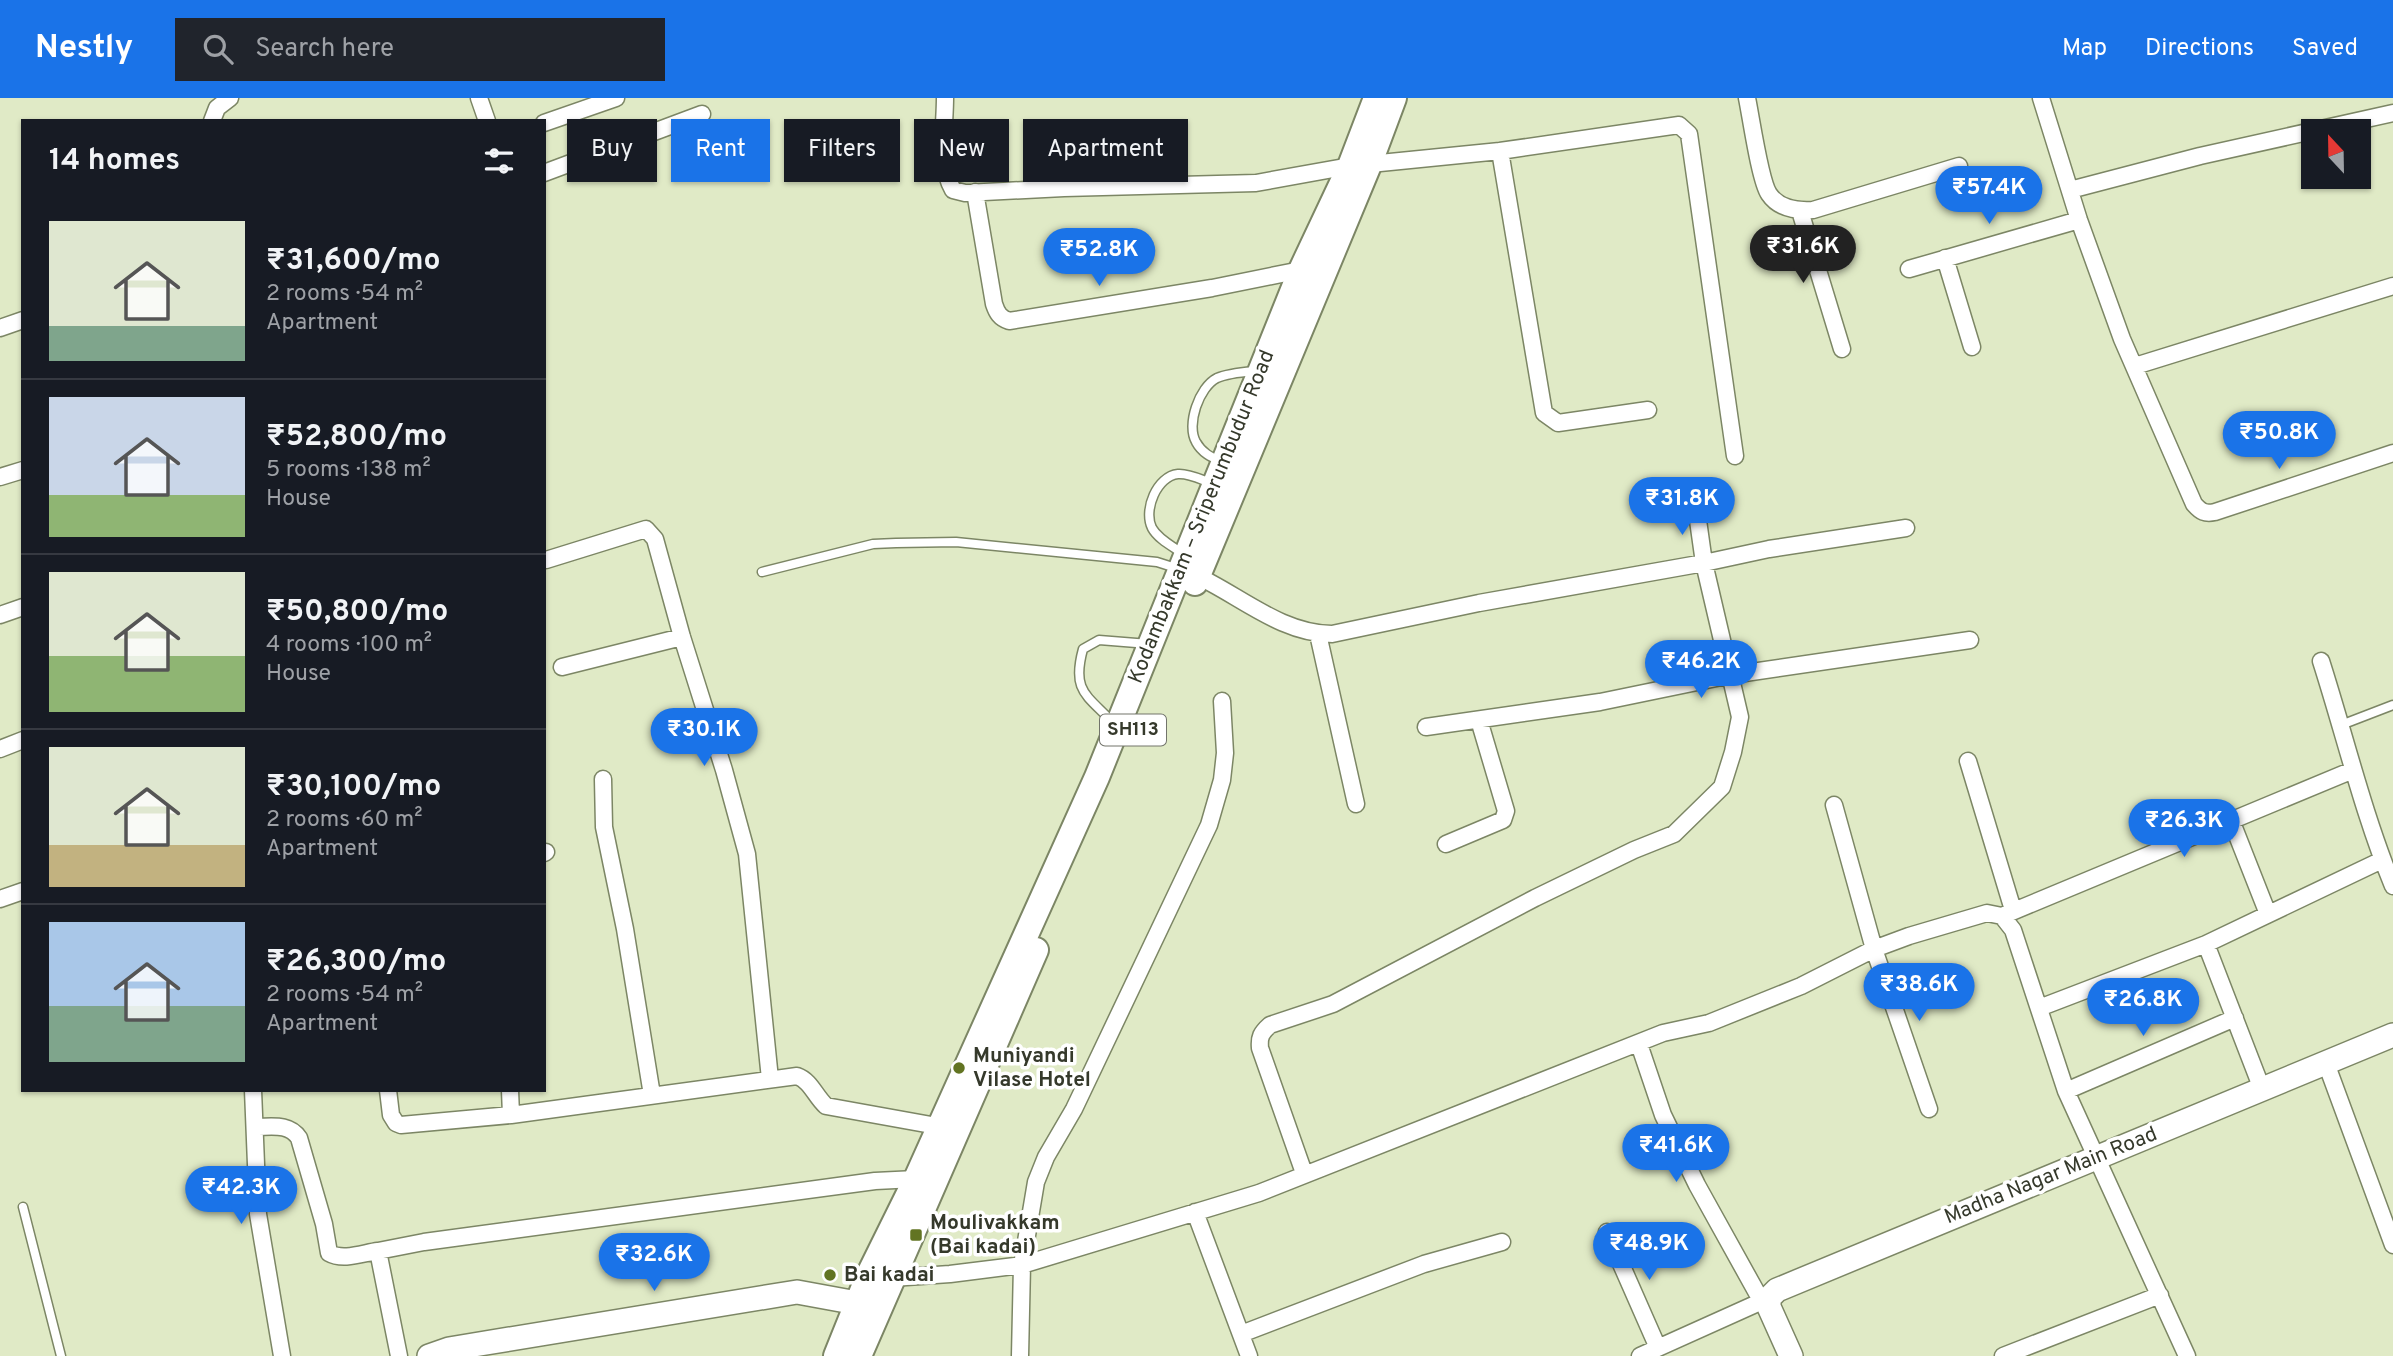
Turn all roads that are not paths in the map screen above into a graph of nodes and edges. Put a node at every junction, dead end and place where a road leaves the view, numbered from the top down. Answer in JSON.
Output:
{"nodes":[{"id":1,"x":230,"y":98,"type":"edge"},
{"id":2,"x":480,"y":98,"type":"edge"},
{"id":3,"x":616,"y":98,"type":"edge"},
{"id":4,"x":945,"y":98,"type":"edge"},
{"id":5,"x":1376,"y":98,"type":"edge"},
{"id":6,"x":1394,"y":98,"type":"edge"},
{"id":7,"x":1746,"y":98,"type":"edge"},
{"id":8,"x":2041,"y":98,"type":"edge"},
{"id":9,"x":2393,"y":113,"type":"edge"},
{"id":10,"x":702,"y":114,"type":"dead end"},
{"id":11,"x":213,"y":119,"type":"edge"},
{"id":12,"x":486,"y":119,"type":"edge"},
{"id":13,"x":546,"y":122,"type":"edge"},
{"id":14,"x":1500,"y":151,"type":"junction"},
{"id":15,"x":1360,"y":166,"type":"junction"},
{"id":16,"x":1959,"y":166,"type":"dead end"},
{"id":17,"x":546,"y":172,"type":"edge"},
{"id":18,"x":2070,"y":190,"type":"junction"},
{"id":19,"x":975,"y":192,"type":"junction"},
{"id":20,"x":1800,"y":211,"type":"junction"},
{"id":21,"x":2079,"y":220,"type":"junction"},
{"id":22,"x":1945,"y":258,"type":"junction"},
{"id":23,"x":1909,"y":269,"type":"dead end"},
{"id":24,"x":1301,"y":270,"type":"junction"},
{"id":25,"x":2393,"y":286,"type":"edge"},
{"id":26,"x":21,"y":321,"type":"edge"},
{"id":27,"x":0,"y":328,"type":"edge"},
{"id":28,"x":1972,"y":347,"type":"dead end"},
{"id":29,"x":1842,"y":349,"type":"dead end"},
{"id":30,"x":2135,"y":366,"type":"junction"},
{"id":31,"x":1261,"y":371,"type":"junction"},
{"id":32,"x":1648,"y":410,"type":"dead end"},
{"id":33,"x":2393,"y":453,"type":"edge"},
{"id":34,"x":1734,"y":456,"type":"dead end"},
{"id":35,"x":21,"y":471,"type":"edge"},
{"id":36,"x":1220,"y":474,"type":"junction"},
{"id":37,"x":0,"y":477,"type":"edge"},
{"id":38,"x":1696,"y":506,"type":"dead end"},
{"id":39,"x":1906,"y":528,"type":"dead end"},
{"id":40,"x":546,"y":560,"type":"dead end"},
{"id":41,"x":1704,"y":564,"type":"junction"},
{"id":42,"x":1189,"y":568,"type":"junction"},
{"id":43,"x":762,"y":572,"type":"dead end"},
{"id":44,"x":21,"y":608,"type":"edge"},
{"id":45,"x":0,"y":615,"type":"edge"},
{"id":46,"x":1318,"y":634,"type":"junction"},
{"id":47,"x":682,"y":638,"type":"junction"},
{"id":48,"x":1970,"y":640,"type":"dead end"},
{"id":49,"x":1151,"y":644,"type":"junction"},
{"id":50,"x":2321,"y":661,"type":"dead end"},
{"id":51,"x":562,"y":667,"type":"dead end"},
{"id":52,"x":1731,"y":675,"type":"junction"},
{"id":53,"x":1222,"y":701,"type":"dead end"},
{"id":54,"x":2393,"y":705,"type":"edge"},
{"id":55,"x":1479,"y":720,"type":"junction"},
{"id":56,"x":2341,"y":725,"type":"junction"},
{"id":57,"x":1117,"y":727,"type":"junction"},
{"id":58,"x":1426,"y":727,"type":"dead end"},
{"id":59,"x":21,"y":741,"type":"edge"},
{"id":60,"x":0,"y":749,"type":"edge"},
{"id":61,"x":1968,"y":761,"type":"dead end"},
{"id":62,"x":2353,"y":770,"type":"junction"},
{"id":63,"x":603,"y":779,"type":"dead end"},
{"id":64,"x":1356,"y":804,"type":"dead end"},
{"id":65,"x":1834,"y":805,"type":"dead end"},
{"id":66,"x":2231,"y":820,"type":"junction"},
{"id":67,"x":1446,"y":845,"type":"dead end"},
{"id":68,"x":2382,"y":860,"type":"junction"},
{"id":69,"x":2393,"y":886,"type":"edge"},
{"id":70,"x":21,"y":892,"type":"edge"},
{"id":71,"x":0,"y":899,"type":"edge"},
{"id":72,"x":2008,"y":913,"type":"junction"},
{"id":73,"x":2268,"y":914,"type":"junction"},
{"id":74,"x":2206,"y":944,"type":"junction"},
{"id":75,"x":1874,"y":949,"type":"junction"},
{"id":76,"x":2039,"y":1008,"type":"junction"},
{"id":77,"x":2235,"y":1018,"type":"junction"},
{"id":78,"x":2393,"y":1035,"type":"edge"},
{"id":79,"x":1639,"y":1044,"type":"junction"},
{"id":80,"x":2326,"y":1063,"type":"junction"},
{"id":81,"x":770,"y":1079,"type":"junction"},
{"id":82,"x":2262,"y":1089,"type":"junction"},
{"id":83,"x":2066,"y":1091,"type":"junction"},
{"id":84,"x":253,"y":1092,"type":"edge"},
{"id":85,"x":388,"y":1092,"type":"edge"},
{"id":86,"x":510,"y":1092,"type":"edge"},
{"id":87,"x":652,"y":1096,"type":"junction"},
{"id":88,"x":1929,"y":1109,"type":"dead end"},
{"id":89,"x":511,"y":1115,"type":"junction"},
{"id":90,"x":256,"y":1127,"type":"junction"},
{"id":91,"x":948,"y":1128,"type":"junction"},
{"id":92,"x":2096,"y":1158,"type":"junction"},
{"id":93,"x":1304,"y":1174,"type":"junction"},
{"id":94,"x":916,"y":1179,"type":"junction"},
{"id":95,"x":23,"y":1207,"type":"dead end"},
{"id":96,"x":1195,"y":1212,"type":"junction"},
{"id":97,"x":1607,"y":1233,"type":"dead end"},
{"id":98,"x":1502,"y":1242,"type":"dead end"},
{"id":99,"x":2393,"y":1245,"type":"edge"},
{"id":100,"x":378,"y":1251,"type":"junction"},
{"id":101,"x":1022,"y":1265,"type":"junction"},
{"id":102,"x":881,"y":1276,"type":"junction"},
{"id":103,"x":2160,"y":1295,"type":"junction"},
{"id":104,"x":1765,"y":1300,"type":"junction"},
{"id":105,"x":868,"y":1307,"type":"junction"},
{"id":106,"x":1241,"y":1334,"type":"junction"},
{"id":107,"x":1658,"y":1348,"type":"junction"},
{"id":108,"x":61,"y":1356,"type":"edge"},
{"id":109,"x":282,"y":1356,"type":"edge"},
{"id":110,"x":399,"y":1356,"type":"edge"},
{"id":111,"x":429,"y":1356,"type":"edge"},
{"id":112,"x":836,"y":1356,"type":"edge"},
{"id":113,"x":859,"y":1356,"type":"edge"},
{"id":114,"x":1020,"y":1356,"type":"edge"},
{"id":115,"x":1249,"y":1356,"type":"edge"},
{"id":116,"x":1640,"y":1356,"type":"edge"},
{"id":117,"x":1791,"y":1356,"type":"edge"},
{"id":118,"x":2003,"y":1356,"type":"edge"},
{"id":119,"x":2187,"y":1356,"type":"edge"}],
"edges":[{"from":1,"to":11,"type":"street"},
{"from":2,"to":12,"type":"street"},
{"from":3,"to":13,"type":"street"},
{"from":4,"to":19,"type":"street"},
{"from":5,"to":15,"type":"main road","name":"Kodambakkam – Sriperumbudur Road","number":"SH113"},
{"from":6,"to":15,"type":"main road","name":"Kodambakkam – Sriperumbudur Road","number":"SH113"},
{"from":7,"to":20,"type":"street"},
{"from":8,"to":18,"type":"street"},
{"from":9,"to":18,"type":"street"},
{"from":10,"to":17,"type":"street"},
{"from":14,"to":15,"type":"street"},
{"from":14,"to":32,"type":"street"},
{"from":14,"to":34,"type":"street"},
{"from":15,"to":19,"type":"street"},
{"from":15,"to":24,"type":"main road","name":"Kodambakkam – Sriperumbudur Road","number":"SH113"},
{"from":15,"to":42,"type":"main road","name":"Kodambakkam – Sriperumbudur Road","number":"SH113"},
{"from":16,"to":20,"type":"street"},
{"from":18,"to":21,"type":"street"},
{"from":19,"to":24,"type":"street"},
{"from":20,"to":29,"type":"street"},
{"from":21,"to":22,"type":"street"},
{"from":21,"to":30,"type":"street"},
{"from":22,"to":23,"type":"street"},
{"from":22,"to":28,"type":"street"},
{"from":24,"to":31,"type":"main road","name":"Kodambakkam – Sriperumbudur Road","number":"SH113"},
{"from":25,"to":30,"type":"street"},
{"from":26,"to":27,"type":"street"},
{"from":30,"to":33,"type":"street"},
{"from":31,"to":36,"type":"main road","name":"Kodambakkam – Sriperumbudur Road","number":"SH113"},
{"from":31,"to":36,"type":"lane"},
{"from":35,"to":37,"type":"street"},
{"from":36,"to":42,"type":"main road","name":"Kodambakkam – Sriperumbudur Road","number":"SH113"},
{"from":36,"to":42,"type":"lane"},
{"from":38,"to":41,"type":"street"},
{"from":39,"to":41,"type":"street"},
{"from":40,"to":47,"type":"street"},
{"from":41,"to":46,"type":"street"},
{"from":41,"to":52,"type":"street"},
{"from":42,"to":43,"type":"lane"},
{"from":42,"to":46,"type":"street"},
{"from":42,"to":49,"type":"main road","name":"Kodambakkam – Sriperumbudur Road","number":"SH113"},
{"from":42,"to":91,"type":"main road","name":"Kodambakkam – Sriperumbudur Road","number":"SH113"},
{"from":44,"to":45,"type":"street"},
{"from":46,"to":64,"type":"street"},
{"from":47,"to":51,"type":"street"},
{"from":47,"to":81,"type":"street"},
{"from":48,"to":52,"type":"street"},
{"from":49,"to":57,"type":"main road","name":"Kodambakkam – Sriperumbudur Road","number":"SH113"},
{"from":49,"to":57,"type":"lane"},
{"from":50,"to":56,"type":"street"},
{"from":52,"to":55,"type":"street"},
{"from":52,"to":93,"type":"street"},
{"from":53,"to":101,"type":"street"},
{"from":54,"to":56,"type":"lane"},
{"from":55,"to":58,"type":"street"},
{"from":55,"to":67,"type":"street"},
{"from":56,"to":62,"type":"street"},
{"from":57,"to":91,"type":"main road","name":"Kodambakkam – Sriperumbudur Road","number":"SH113"},
{"from":59,"to":60,"type":"street"},
{"from":61,"to":72,"type":"street"},
{"from":62,"to":66,"type":"street"},
{"from":62,"to":68,"type":"street"},
{"from":63,"to":87,"type":"street"},
{"from":65,"to":75,"type":"street"},
{"from":66,"to":72,"type":"street"},
{"from":66,"to":73,"type":"street"},
{"from":68,"to":69,"type":"street"},
{"from":68,"to":73,"type":"street"},
{"from":70,"to":71,"type":"street"},
{"from":72,"to":75,"type":"street"},
{"from":72,"to":76,"type":"street"},
{"from":73,"to":74,"type":"street"},
{"from":74,"to":76,"type":"street"},
{"from":74,"to":77,"type":"street"},
{"from":75,"to":79,"type":"street"},
{"from":75,"to":88,"type":"street"},
{"from":76,"to":83,"type":"street"},
{"from":77,"to":82,"type":"street"},
{"from":77,"to":83,"type":"street"},
{"from":78,"to":80,"type":"street","name":"Madha Nagar Main Road"},
{"from":79,"to":93,"type":"street"},
{"from":79,"to":104,"type":"street"},
{"from":80,"to":82,"type":"street","name":"Madha Nagar Main Road"},
{"from":80,"to":99,"type":"street"},
{"from":81,"to":87,"type":"street"},
{"from":81,"to":91,"type":"street"},
{"from":82,"to":92,"type":"street","name":"Madha Nagar Main Road"},
{"from":83,"to":92,"type":"street"},
{"from":84,"to":90,"type":"street"},
{"from":85,"to":89,"type":"street"},
{"from":86,"to":89,"type":"street"},
{"from":87,"to":89,"type":"street"},
{"from":90,"to":100,"type":"street"},
{"from":90,"to":109,"type":"street"},
{"from":91,"to":94,"type":"main road","name":"Kodambakkam – Sriperumbudur Road","number":"SH113"},
{"from":91,"to":102,"type":"main road","name":"Kodambakkam – Sriperumbudur Road","number":"SH113"},
{"from":92,"to":103,"type":"street"},
{"from":92,"to":104,"type":"street","name":"Madha Nagar Main Road"},
{"from":93,"to":96,"type":"street"},
{"from":94,"to":100,"type":"street"},
{"from":94,"to":102,"type":"main road","name":"Kodambakkam – Sriperumbudur Road","number":"SH113"},
{"from":95,"to":108,"type":"lane"},
{"from":96,"to":101,"type":"street"},
{"from":96,"to":106,"type":"street"},
{"from":97,"to":107,"type":"street"},
{"from":98,"to":106,"type":"street"},
{"from":100,"to":110,"type":"street"},
{"from":101,"to":102,"type":"street"},
{"from":101,"to":114,"type":"street"},
{"from":102,"to":105,"type":"main road","name":"Kodambakkam – Sriperumbudur Road","number":"SH113"},
{"from":103,"to":118,"type":"street"},
{"from":103,"to":119,"type":"street"},
{"from":104,"to":107,"type":"street"},
{"from":104,"to":117,"type":"street"},
{"from":105,"to":111,"type":"street"},
{"from":105,"to":112,"type":"main road","name":"Kodambakkam – Sriperumbudur Road","number":"SH113"},
{"from":105,"to":113,"type":"main road","name":"Kodambakkam – Sriperumbudur Road","number":"SH113"},
{"from":106,"to":115,"type":"street"},
{"from":107,"to":116,"type":"street"}]}
